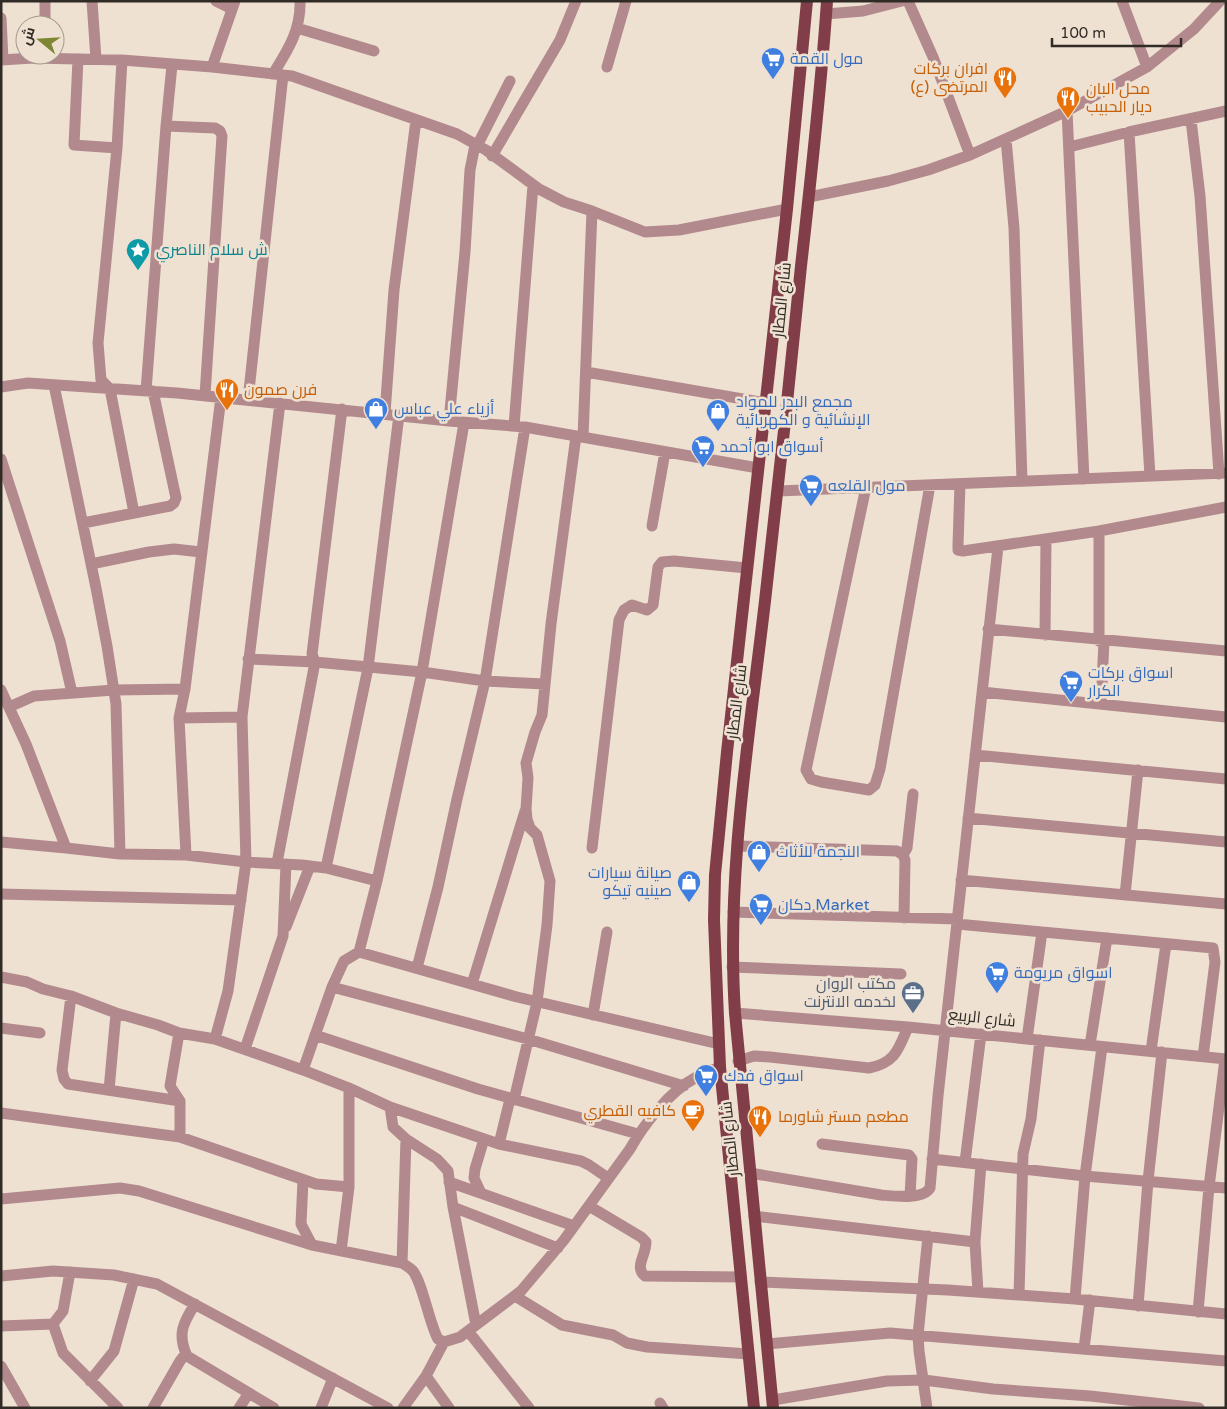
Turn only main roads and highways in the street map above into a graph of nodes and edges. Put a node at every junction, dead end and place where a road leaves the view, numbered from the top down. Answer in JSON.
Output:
{"nodes":[{"id":1,"x":807,"y":1,"type":"edge"},
{"id":2,"x":827,"y":7,"type":"edge"},
{"id":3,"x":728,"y":738,"type":"junction"},
{"id":4,"x":749,"y":739,"type":"junction"},
{"id":5,"x":725,"y":772,"type":"junction"},
{"id":6,"x":745,"y":775,"type":"junction"},
{"id":7,"x":734,"y":1206,"type":"junction"},
{"id":8,"x":753,"y":1211,"type":"junction"},
{"id":9,"x":756,"y":1236,"type":"junction"},
{"id":10,"x":738,"y":1238,"type":"junction"},
{"id":11,"x":773,"y":1404,"type":"edge"},
{"id":12,"x":754,"y":1408,"type":"edge"}],
"edges":[{"from":1,"to":3,"type":"main road","name":"شارع المطار"},
{"from":2,"to":4,"type":"main road","name":"شارع المطار"},
{"from":3,"to":4,"type":"main road"},
{"from":3,"to":5,"type":"main road","name":"شارع المطار"},
{"from":4,"to":6,"type":"main road","name":"شارع المطار"},
{"from":5,"to":6,"type":"main road"},
{"from":5,"to":7,"type":"main road","name":"شارع المطار"},
{"from":6,"to":8,"type":"main road","name":"شارع المطار"},
{"from":7,"to":8,"type":"main road"},
{"from":7,"to":10,"type":"main road","name":"شارع المطار"},
{"from":8,"to":9,"type":"main road","name":"شارع المطار"},
{"from":9,"to":10,"type":"main road"},
{"from":9,"to":11,"type":"main road","name":"شارع المطار"},
{"from":10,"to":12,"type":"main road","name":"شارع المطار"}]}
